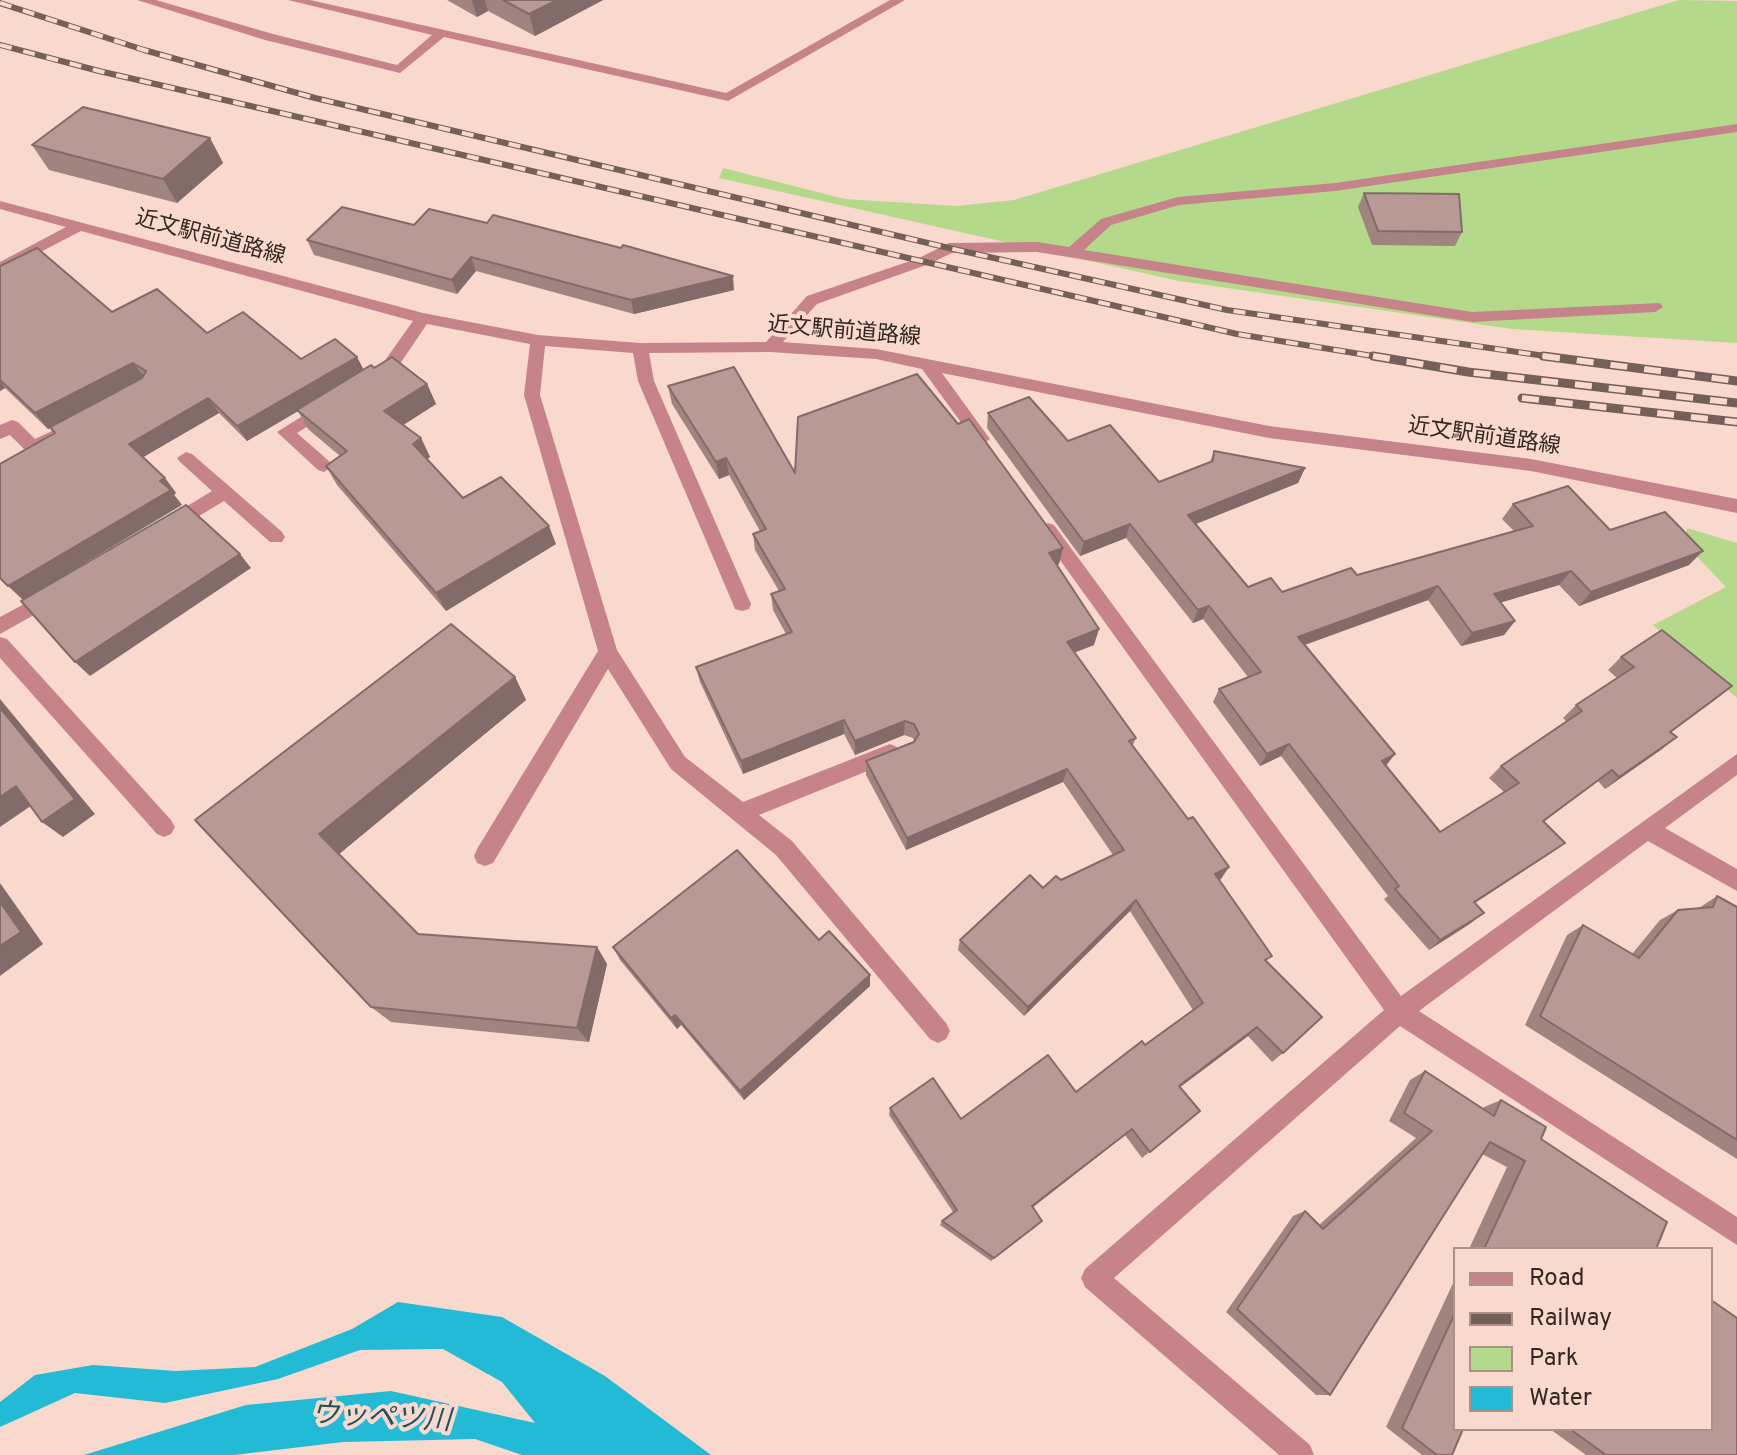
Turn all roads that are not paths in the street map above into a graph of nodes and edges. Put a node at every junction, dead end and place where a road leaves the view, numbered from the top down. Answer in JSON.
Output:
{"nodes":[{"id":1,"x":143,"y":0,"type":"edge"},
{"id":2,"x":294,"y":0,"type":"edge"},
{"id":3,"x":894,"y":1,"type":"edge"},
{"id":4,"x":440,"y":34,"type":"junction"},
{"id":5,"x":1737,"y":128,"type":"edge"},
{"id":6,"x":0,"y":205,"type":"edge"},
{"id":7,"x":78,"y":227,"type":"junction"},
{"id":8,"x":1072,"y":253,"type":"junction"},
{"id":9,"x":0,"y":268,"type":"edge"},
{"id":10,"x":1655,"y":307,"type":"dead end"},
{"id":11,"x":423,"y":318,"type":"junction"},
{"id":12,"x":538,"y":340,"type":"junction"},
{"id":13,"x":770,"y":347,"type":"junction"},
{"id":14,"x":640,"y":348,"type":"junction"},
{"id":15,"x":926,"y":363,"type":"junction"},
{"id":16,"x":362,"y":386,"type":"edge"},
{"id":17,"x":336,"y":401,"type":"edge"},
{"id":18,"x":71,"y":428,"type":"edge"},
{"id":19,"x":0,"y":433,"type":"edge"},
{"id":20,"x":991,"y":452,"type":"edge"},
{"id":21,"x":186,"y":458,"type":"dead end"},
{"id":22,"x":324,"y":466,"type":"edge"},
{"id":23,"x":225,"y":492,"type":"junction"},
{"id":24,"x":1737,"y":506,"type":"edge"},
{"id":25,"x":1037,"y":515,"type":"edge"},
{"id":26,"x":159,"y":531,"type":"edge"},
{"id":27,"x":276,"y":537,"type":"dead end"},
{"id":28,"x":66,"y":587,"type":"edge"},
{"id":29,"x":742,"y":604,"type":"dead end"},
{"id":30,"x":0,"y":626,"type":"edge"},
{"id":31,"x":0,"y":645,"type":"edge"},
{"id":32,"x":608,"y":652,"type":"junction"},
{"id":33,"x":905,"y":747,"type":"edge"},
{"id":34,"x":1737,"y":763,"type":"edge"},
{"id":35,"x":740,"y":813,"type":"junction"},
{"id":36,"x":164,"y":827,"type":"dead end"},
{"id":37,"x":1649,"y":830,"type":"junction"},
{"id":38,"x":485,"y":856,"type":"dead end"},
{"id":39,"x":1737,"y":881,"type":"edge"},
{"id":40,"x":1399,"y":1012,"type":"junction"},
{"id":41,"x":938,"y":1031,"type":"dead end"},
{"id":42,"x":1737,"y":1232,"type":"edge"},
{"id":43,"x":1300,"y":1455,"type":"edge"}],
"edges":[{"from":1,"to":4,"type":"street"},
{"from":2,"to":4,"type":"street"},
{"from":3,"to":4,"type":"street"},
{"from":5,"to":8,"type":"street"},
{"from":6,"to":7,"type":"street","name":"近文駅前道路線"},
{"from":7,"to":9,"type":"street"},
{"from":7,"to":11,"type":"street","name":"近文駅前道路線"},
{"from":8,"to":10,"type":"street"},
{"from":8,"to":13,"type":"street"},
{"from":11,"to":12,"type":"street","name":"近文駅前道路線"},
{"from":11,"to":16,"type":"street"},
{"from":12,"to":14,"type":"street","name":"近文駅前道路線"},
{"from":12,"to":32,"type":"street"},
{"from":13,"to":14,"type":"street","name":"近文駅前道路線"},
{"from":13,"to":15,"type":"street","name":"近文駅前道路線"},
{"from":14,"to":29,"type":"street"},
{"from":15,"to":20,"type":"street"},
{"from":15,"to":24,"type":"street","name":"近文駅前道路線"},
{"from":17,"to":22,"type":"street"},
{"from":18,"to":19,"type":"street"},
{"from":21,"to":23,"type":"street"},
{"from":23,"to":26,"type":"street"},
{"from":23,"to":27,"type":"street"},
{"from":25,"to":40,"type":"street"},
{"from":28,"to":30,"type":"street"},
{"from":31,"to":36,"type":"street"},
{"from":32,"to":35,"type":"street"},
{"from":32,"to":38,"type":"street"},
{"from":33,"to":35,"type":"street"},
{"from":34,"to":37,"type":"street"},
{"from":35,"to":41,"type":"street"},
{"from":37,"to":39,"type":"street"},
{"from":37,"to":40,"type":"street"},
{"from":40,"to":42,"type":"street"},
{"from":40,"to":43,"type":"street"}]}
